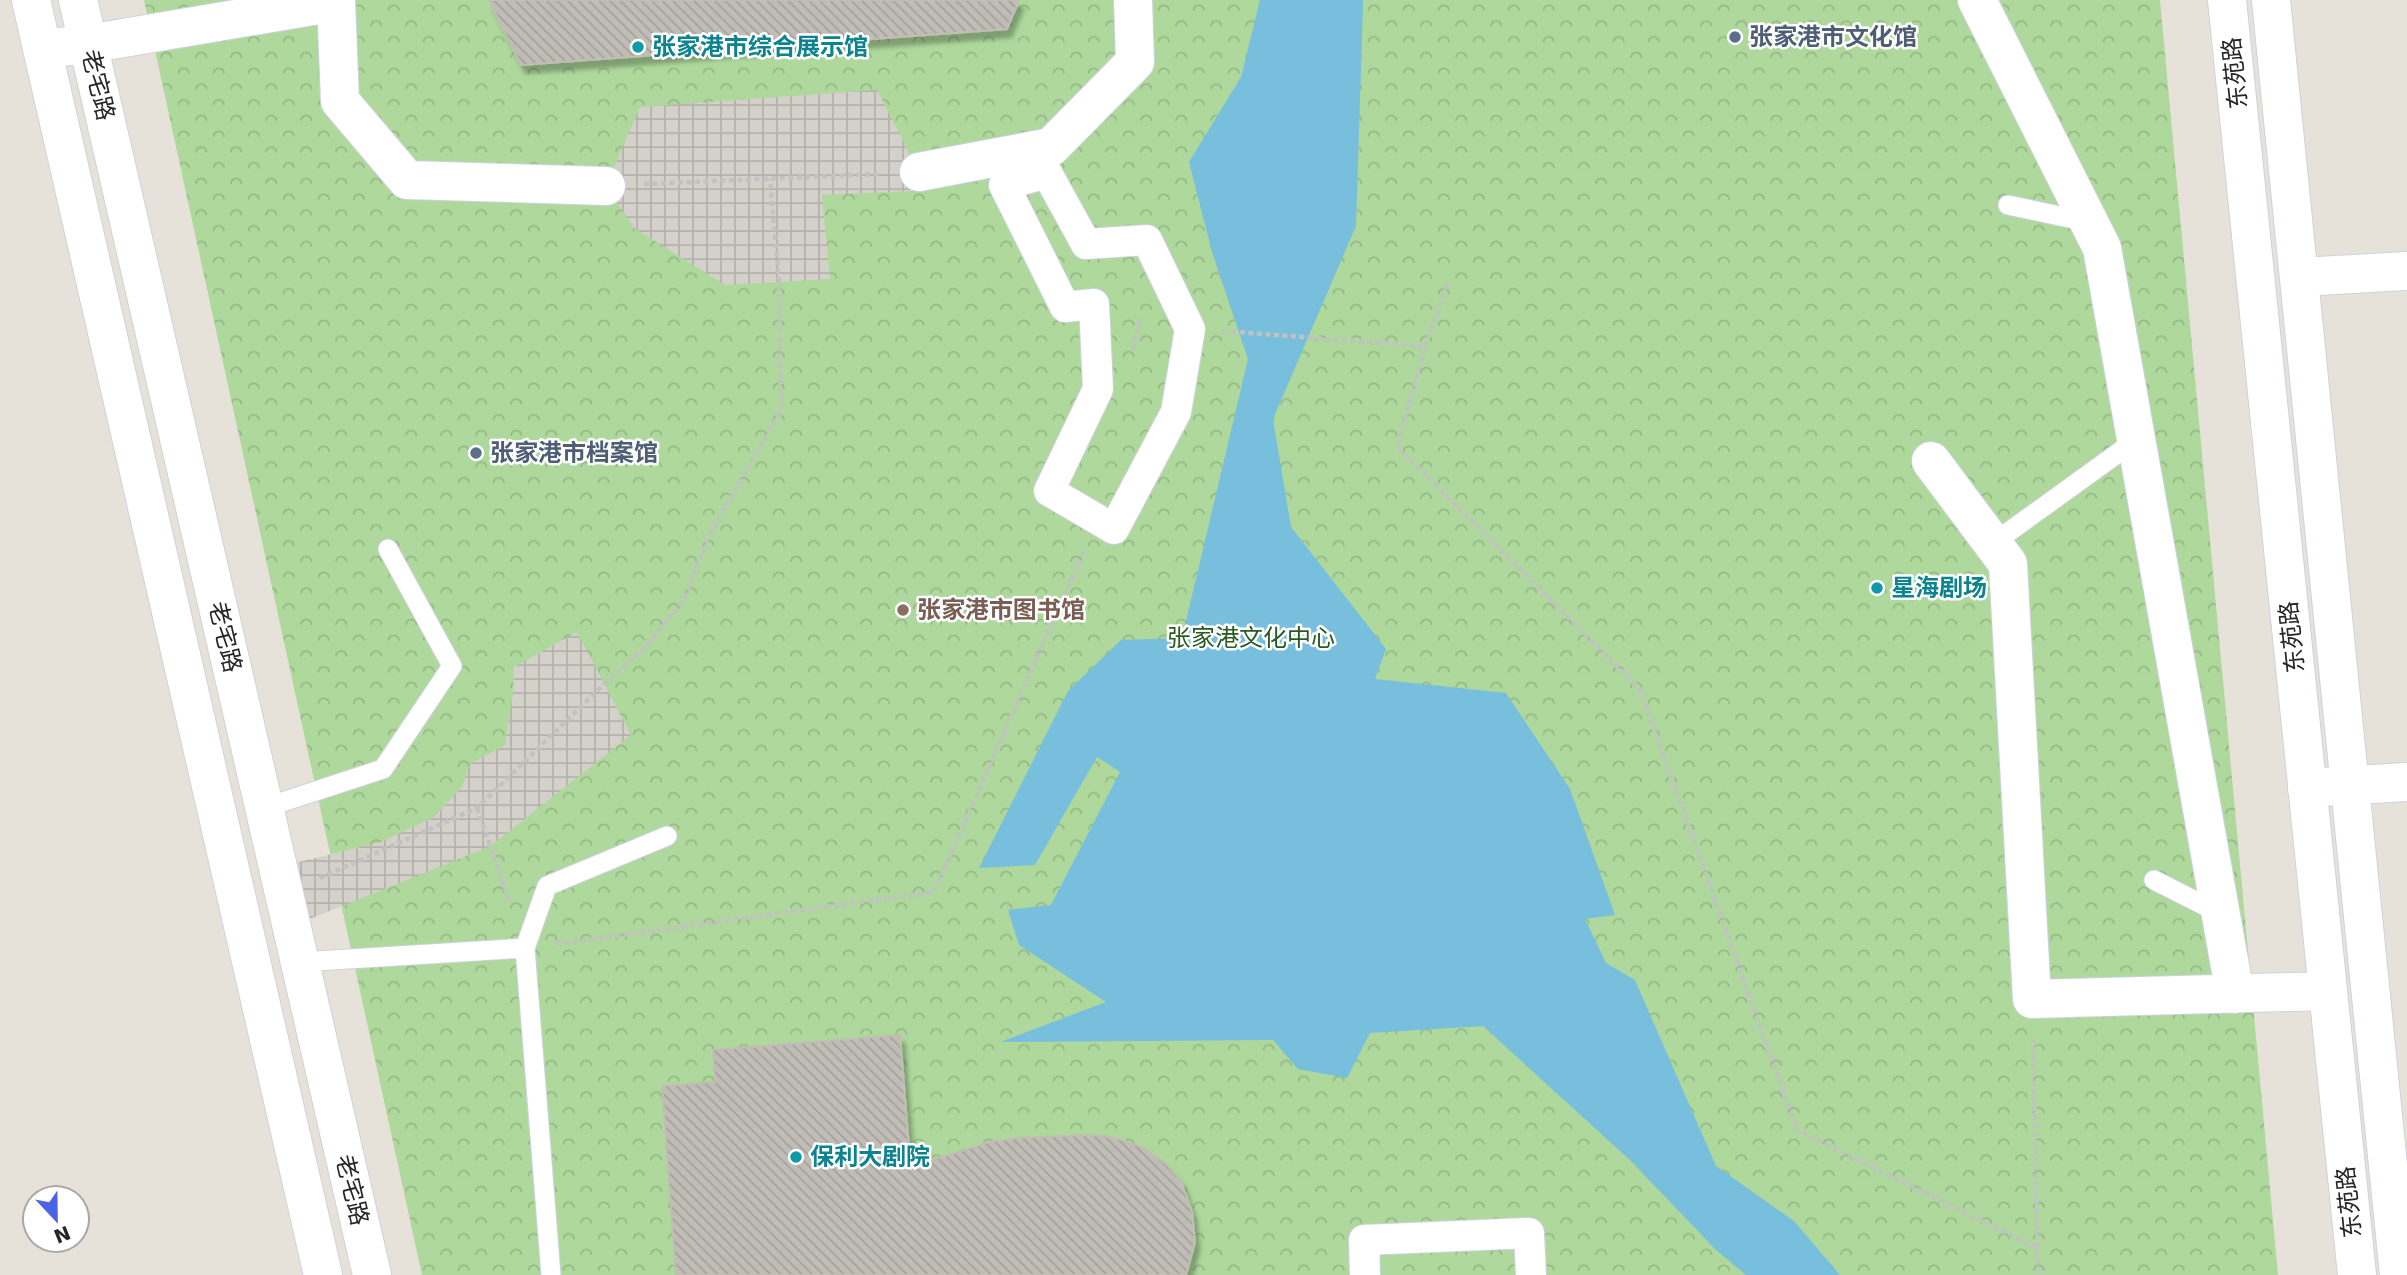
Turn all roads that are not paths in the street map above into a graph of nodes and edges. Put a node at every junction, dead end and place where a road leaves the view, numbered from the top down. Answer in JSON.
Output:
{"nodes":[{"id":1,"x":31,"y":0,"type":"edge"},
{"id":2,"x":78,"y":0,"type":"edge"},
{"id":3,"x":1133,"y":0,"type":"edge"},
{"id":4,"x":1977,"y":0,"type":"edge"},
{"id":5,"x":2227,"y":0,"type":"edge"},
{"id":6,"x":2271,"y":0,"type":"edge"},
{"id":7,"x":336,"y":1,"type":"edge"},
{"id":8,"x":88,"y":44,"type":"junction"},
{"id":9,"x":43,"y":49,"type":"junction"},
{"id":10,"x":919,"y":172,"type":"road end"},
{"id":11,"x":606,"y":186,"type":"road end"},
{"id":12,"x":2008,"y":205,"type":"dead end"},
{"id":13,"x":2089,"y":223,"type":"junction"},
{"id":14,"x":2407,"y":271,"type":"edge"},
{"id":15,"x":2299,"y":276,"type":"junction"},
{"id":16,"x":2136,"y":440,"type":"junction"},
{"id":17,"x":1931,"y":461,"type":"dead end"},
{"id":18,"x":1098,"y":519,"type":"joint"},
{"id":19,"x":1992,"y":544,"type":"junction"},
{"id":20,"x":388,"y":549,"type":"dead end"},
{"id":21,"x":2407,"y":782,"type":"edge"},
{"id":22,"x":2350,"y":786,"type":"junction"},
{"id":23,"x":2307,"y":788,"type":"junction"},
{"id":24,"x":264,"y":808,"type":"junction"},
{"id":25,"x":667,"y":836,"type":"dead end"},
{"id":26,"x":2154,"y":880,"type":"dead end"},
{"id":27,"x":2221,"y":914,"type":"junction"},
{"id":28,"x":526,"y":948,"type":"junction"},
{"id":29,"x":300,"y":962,"type":"junction"},
{"id":30,"x":2328,"y":991,"type":"junction"},
{"id":31,"x":2235,"y":994,"type":"junction"},
{"id":32,"x":323,"y":1275,"type":"edge"},
{"id":33,"x":372,"y":1275,"type":"edge"},
{"id":34,"x":551,"y":1275,"type":"edge"},
{"id":35,"x":1365,"y":1275,"type":"edge"},
{"id":36,"x":1531,"y":1275,"type":"edge"},
{"id":37,"x":2357,"y":1275,"type":"edge"},
{"id":38,"x":2399,"y":1275,"type":"edge"}],
"edges":[{"from":1,"to":9,"type":"street","name":"老宅路"},
{"from":2,"to":8,"type":"street","name":"老宅路"},
{"from":3,"to":10,"type":"street"},
{"from":4,"to":13,"type":"street"},
{"from":5,"to":23,"type":"street","name":"东苑路"},
{"from":6,"to":15,"type":"street","name":"东苑路"},
{"from":7,"to":8,"type":"street"},
{"from":7,"to":11,"type":"street"},
{"from":8,"to":9,"type":"street"},
{"from":8,"to":24,"type":"street","name":"老宅路"},
{"from":9,"to":32,"type":"street","name":"老宅路"},
{"from":12,"to":13,"type":"lane"},
{"from":13,"to":16,"type":"street"},
{"from":14,"to":15,"type":"street"},
{"from":15,"to":22,"type":"street","name":"东苑路"},
{"from":16,"to":19,"type":"lane"},
{"from":16,"to":27,"type":"street"},
{"from":17,"to":19,"type":"street"},
{"from":18,"to":18,"type":"street"},
{"from":19,"to":31,"type":"street"},
{"from":20,"to":24,"type":"lane"},
{"from":21,"to":22,"type":"street"},
{"from":22,"to":23,"type":"street"},
{"from":22,"to":38,"type":"street","name":"东苑路"},
{"from":23,"to":30,"type":"street","name":"东苑路"},
{"from":24,"to":29,"type":"street","name":"老宅路"},
{"from":25,"to":28,"type":"lane"},
{"from":26,"to":27,"type":"lane"},
{"from":27,"to":31,"type":"street"},
{"from":28,"to":29,"type":"lane"},
{"from":28,"to":34,"type":"lane"},
{"from":29,"to":33,"type":"street","name":"老宅路"},
{"from":30,"to":31,"type":"street"},
{"from":30,"to":37,"type":"street","name":"东苑路"},
{"from":35,"to":36,"type":"street"}]}
